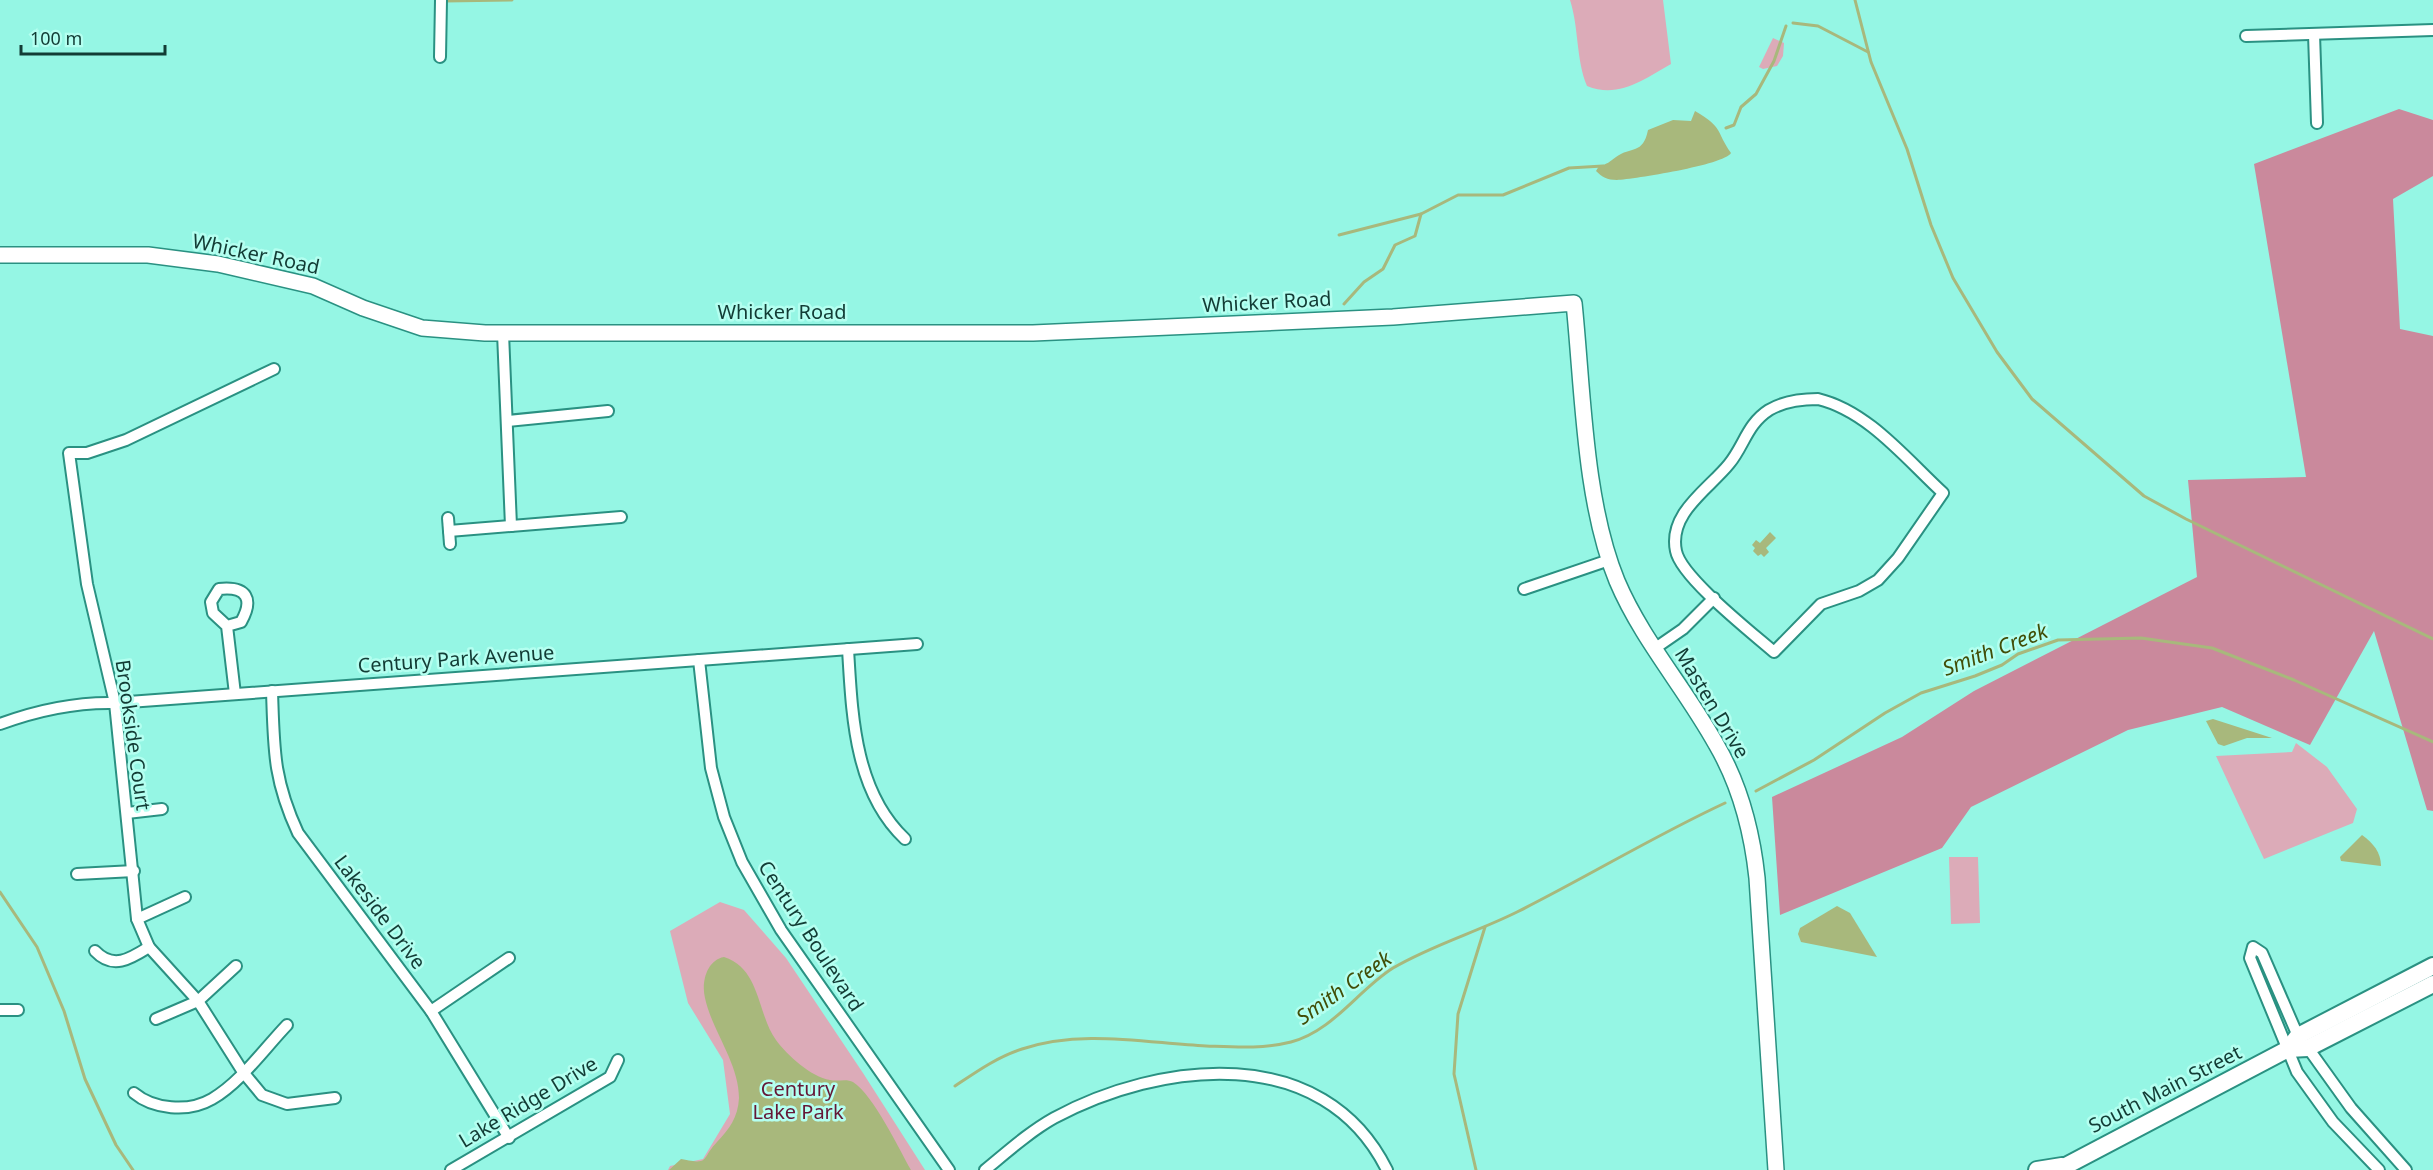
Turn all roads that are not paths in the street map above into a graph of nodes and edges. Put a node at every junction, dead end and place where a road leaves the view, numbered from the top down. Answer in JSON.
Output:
{"nodes":[{"id":1,"x":441,"y":0,"type":"edge"},
{"id":2,"x":2433,"y":30,"type":"edge"},
{"id":3,"x":2314,"y":33,"type":"junction"},
{"id":4,"x":2246,"y":36,"type":"dead end"},
{"id":5,"x":440,"y":57,"type":"dead end"},
{"id":6,"x":2317,"y":123,"type":"dead end"},
{"id":7,"x":0,"y":255,"type":"edge"},
{"id":8,"x":1574,"y":303,"type":"joint"},
{"id":9,"x":503,"y":333,"type":"junction"},
{"id":10,"x":274,"y":369,"type":"dead end"},
{"id":11,"x":608,"y":411,"type":"dead end"},
{"id":12,"x":507,"y":420,"type":"junction"},
{"id":13,"x":621,"y":517,"type":"dead end"},
{"id":14,"x":448,"y":518,"type":"dead end"},
{"id":15,"x":511,"y":526,"type":"junction"},
{"id":16,"x":449,"y":531,"type":"junction"},
{"id":17,"x":450,"y":544,"type":"dead end"},
{"id":18,"x":1609,"y":560,"type":"junction"},
{"id":19,"x":1524,"y":589,"type":"dead end"},
{"id":20,"x":1714,"y":598,"type":"junction"},
{"id":21,"x":227,"y":626,"type":"dead end"},
{"id":22,"x":917,"y":644,"type":"dead end"},
{"id":23,"x":848,"y":649,"type":"junction"},
{"id":24,"x":1654,"y":649,"type":"junction"},
{"id":25,"x":699,"y":660,"type":"junction"},
{"id":26,"x":272,"y":691,"type":"junction"},
{"id":27,"x":235,"y":694,"type":"junction"},
{"id":28,"x":115,"y":703,"type":"junction"},
{"id":29,"x":0,"y":724,"type":"edge"},
{"id":30,"x":162,"y":809,"type":"dead end"},
{"id":31,"x":126,"y":813,"type":"junction"},
{"id":32,"x":904,"y":840,"type":"dead end"},
{"id":33,"x":134,"y":871,"type":"junction"},
{"id":34,"x":77,"y":874,"type":"dead end"},
{"id":35,"x":185,"y":897,"type":"dead end"},
{"id":36,"x":137,"y":920,"type":"junction"},
{"id":37,"x":148,"y":947,"type":"junction"},
{"id":38,"x":95,"y":951,"type":"dead end"},
{"id":39,"x":509,"y":958,"type":"dead end"},
{"id":40,"x":236,"y":966,"type":"dead end"},
{"id":41,"x":2433,"y":966,"type":"edge"},
{"id":42,"x":2433,"y":984,"type":"edge"},
{"id":43,"x":198,"y":1001,"type":"junction"},
{"id":44,"x":0,"y":1010,"type":"edge"},
{"id":45,"x":18,"y":1010,"type":"dead end"},
{"id":46,"x":431,"y":1011,"type":"junction"},
{"id":47,"x":156,"y":1019,"type":"dead end"},
{"id":48,"x":287,"y":1025,"type":"dead end"},
{"id":49,"x":2298,"y":1044,"type":"junction"},
{"id":50,"x":618,"y":1060,"type":"dead end"},
{"id":51,"x":243,"y":1072,"type":"junction"},
{"id":52,"x":134,"y":1093,"type":"dead end"},
{"id":53,"x":335,"y":1098,"type":"dead end"},
{"id":54,"x":509,"y":1138,"type":"junction"},
{"id":55,"x":2060,"y":1168,"type":"edge"},
{"id":56,"x":451,"y":1170,"type":"edge"},
{"id":57,"x":949,"y":1170,"type":"edge"},
{"id":58,"x":985,"y":1170,"type":"edge"},
{"id":59,"x":1387,"y":1170,"type":"edge"},
{"id":60,"x":1776,"y":1170,"type":"edge"},
{"id":61,"x":2037,"y":1170,"type":"edge"},
{"id":62,"x":2379,"y":1170,"type":"edge"},
{"id":63,"x":2406,"y":1170,"type":"edge"}],
"edges":[{"from":1,"to":5,"type":"street"},
{"from":2,"to":3,"type":"street"},
{"from":3,"to":4,"type":"street"},
{"from":3,"to":6,"type":"street"},
{"from":7,"to":9,"type":"street","name":"Whicker Road"},
{"from":8,"to":9,"type":"street","name":"Whicker Road"},
{"from":8,"to":18,"type":"street","name":"Masten Drive"},
{"from":9,"to":12,"type":"street"},
{"from":10,"to":28,"type":"street","name":"Brookside Court"},
{"from":11,"to":12,"type":"street"},
{"from":12,"to":15,"type":"street"},
{"from":13,"to":15,"type":"street"},
{"from":14,"to":16,"type":"street"},
{"from":15,"to":16,"type":"street"},
{"from":16,"to":17,"type":"street"},
{"from":18,"to":19,"type":"street"},
{"from":18,"to":24,"type":"street","name":"Masten Drive"},
{"from":20,"to":20,"type":"street"},
{"from":20,"to":24,"type":"street"},
{"from":21,"to":27,"type":"street"},
{"from":22,"to":23,"type":"street","name":"Century Park Avenue"},
{"from":23,"to":25,"type":"street","name":"Century Park Avenue"},
{"from":23,"to":32,"type":"street"},
{"from":24,"to":60,"type":"street","name":"Masten Drive"},
{"from":25,"to":26,"type":"street","name":"Century Park Avenue"},
{"from":25,"to":57,"type":"street","name":"Century Boulevard"},
{"from":26,"to":27,"type":"street","name":"Century Park Avenue"},
{"from":26,"to":46,"type":"street","name":"Lakeside Drive"},
{"from":27,"to":28,"type":"street","name":"Century Park Avenue"},
{"from":28,"to":29,"type":"street","name":"Century Park Avenue"},
{"from":28,"to":31,"type":"street","name":"Brookside Court"},
{"from":30,"to":31,"type":"street"},
{"from":31,"to":33,"type":"street","name":"Brookside Court"},
{"from":33,"to":34,"type":"street"},
{"from":33,"to":36,"type":"street","name":"Brookside Court"},
{"from":35,"to":36,"type":"street"},
{"from":36,"to":37,"type":"street","name":"Brookside Court"},
{"from":37,"to":38,"type":"street"},
{"from":37,"to":43,"type":"street","name":"Brookside Court"},
{"from":39,"to":46,"type":"street"},
{"from":40,"to":43,"type":"street"},
{"from":41,"to":49,"type":"main road","name":"South Main Street"},
{"from":42,"to":49,"type":"main road","name":"South Main Street"},
{"from":43,"to":47,"type":"street"},
{"from":43,"to":51,"type":"street","name":"Brookside Court"},
{"from":44,"to":45,"type":"street"},
{"from":46,"to":54,"type":"street","name":"Lakeside Drive"},
{"from":48,"to":51,"type":"street"},
{"from":49,"to":49,"type":"street"},
{"from":49,"to":55,"type":"main road","name":"South Main Street"},
{"from":49,"to":62,"type":"street"},
{"from":49,"to":63,"type":"street"},
{"from":50,"to":54,"type":"street","name":"Lake Ridge Drive"},
{"from":51,"to":52,"type":"street"},
{"from":51,"to":53,"type":"street","name":"Brookside Court"},
{"from":54,"to":56,"type":"street","name":"Lake Ridge Drive"},
{"from":55,"to":61,"type":"main road","name":"South Main Street"},
{"from":58,"to":59,"type":"street"}]}
